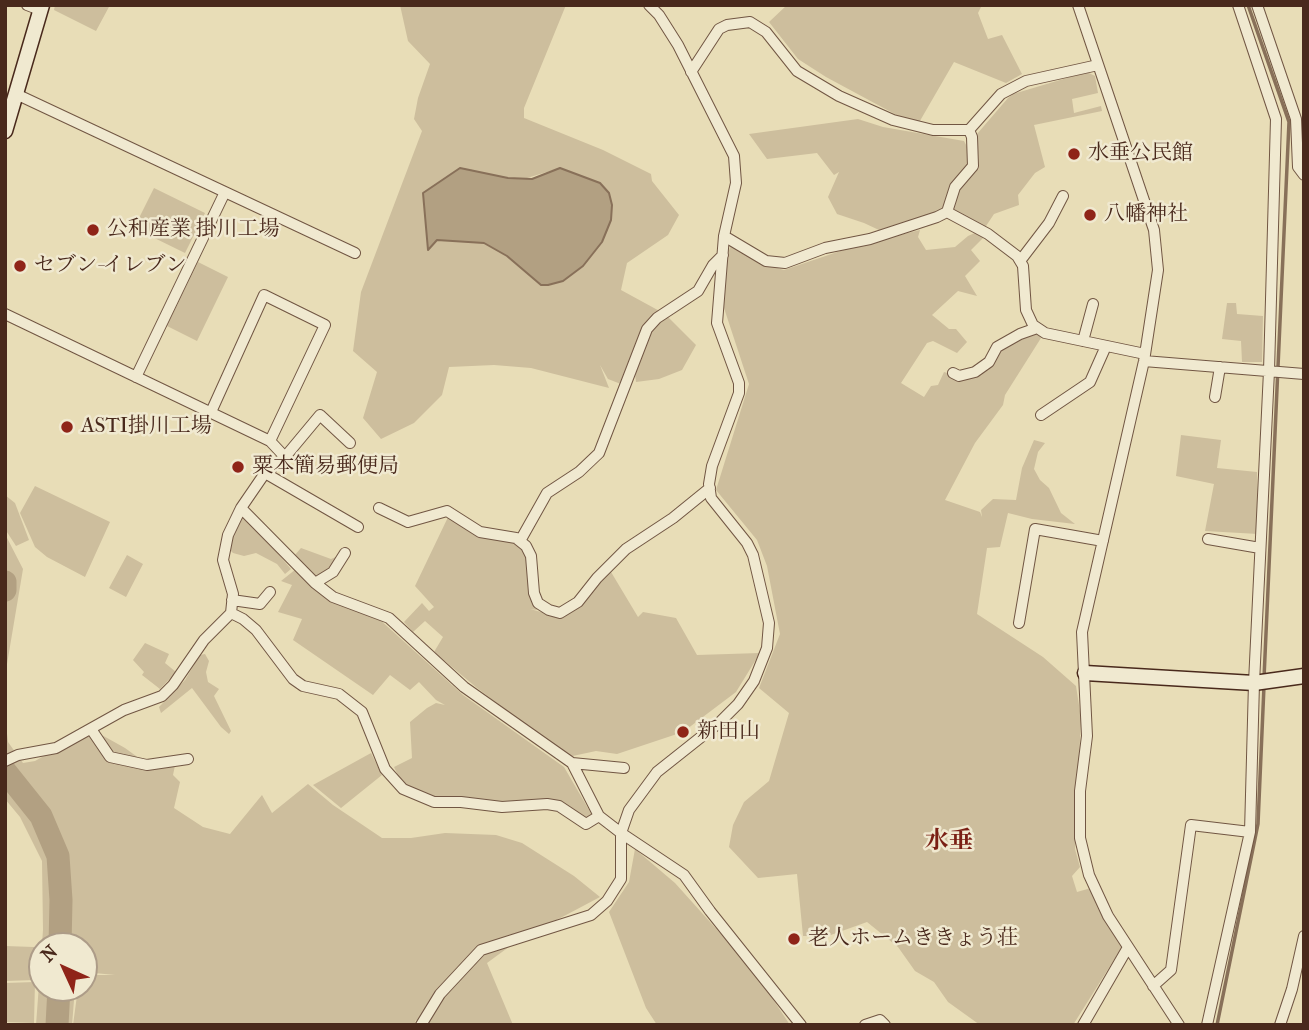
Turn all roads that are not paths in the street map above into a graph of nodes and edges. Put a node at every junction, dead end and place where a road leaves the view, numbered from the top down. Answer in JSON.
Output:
{"nodes":[{"id":1,"x":649,"y":5,"type":"edge"},
{"id":2,"x":1078,"y":5,"type":"edge"},
{"id":3,"x":1238,"y":5,"type":"edge"},
{"id":4,"x":1257,"y":5,"type":"edge"},
{"id":5,"x":36,"y":7,"type":"edge"},
{"id":6,"x":1098,"y":65,"type":"junction"},
{"id":7,"x":691,"y":72,"type":"junction"},
{"id":8,"x":16,"y":94,"type":"junction"},
{"id":9,"x":969,"y":130,"type":"junction"},
{"id":10,"x":5,"y":131,"type":"edge"},
{"id":11,"x":1304,"y":175,"type":"edge"},
{"id":12,"x":225,"y":192,"type":"junction"},
{"id":13,"x":1063,"y":196,"type":"dead end"},
{"id":14,"x":947,"y":212,"type":"junction"},
{"id":15,"x":724,"y":236,"type":"junction"},
{"id":16,"x":355,"y":253,"type":"dead end"},
{"id":17,"x":723,"y":255,"type":"junction"},
{"id":18,"x":1020,"y":261,"type":"junction"},
{"id":19,"x":1093,"y":304,"type":"dead end"},
{"id":20,"x":5,"y":314,"type":"edge"},
{"id":21,"x":1037,"y":328,"type":"junction"},
{"id":22,"x":1083,"y":341,"type":"junction"},
{"id":23,"x":1107,"y":346,"type":"junction"},
{"id":24,"x":1144,"y":357,"type":"junction"},
{"id":25,"x":1220,"y":367,"type":"junction"},
{"id":26,"x":1271,"y":371,"type":"junction"},
{"id":27,"x":953,"y":373,"type":"dead end"},
{"id":28,"x":1304,"y":374,"type":"edge"},
{"id":29,"x":135,"y":377,"type":"junction"},
{"id":30,"x":1215,"y":397,"type":"dead end"},
{"id":31,"x":211,"y":412,"type":"junction"},
{"id":32,"x":1041,"y":415,"type":"dead end"},
{"id":33,"x":270,"y":441,"type":"junction"},
{"id":34,"x":350,"y":443,"type":"dead end"},
{"id":35,"x":285,"y":457,"type":"junction"},
{"id":36,"x":265,"y":473,"type":"junction"},
{"id":37,"x":710,"y":488,"type":"junction"},
{"id":38,"x":241,"y":508,"type":"junction"},
{"id":39,"x":379,"y":508,"type":"dead end"},
{"id":40,"x":358,"y":527,"type":"dead end"},
{"id":41,"x":1208,"y":539,"type":"dead end"},
{"id":42,"x":520,"y":541,"type":"junction"},
{"id":43,"x":1102,"y":541,"type":"junction"},
{"id":44,"x":1260,"y":548,"type":"junction"},
{"id":45,"x":345,"y":553,"type":"dead end"},
{"id":46,"x":315,"y":583,"type":"junction"},
{"id":47,"x":270,"y":592,"type":"dead end"},
{"id":48,"x":232,"y":600,"type":"junction"},
{"id":49,"x":231,"y":613,"type":"junction"},
{"id":50,"x":1019,"y":622,"type":"dead end"},
{"id":51,"x":1085,"y":673,"type":"junction"},
{"id":52,"x":1304,"y":676,"type":"edge"},
{"id":53,"x":1254,"y":683,"type":"junction"},
{"id":54,"x":90,"y":729,"type":"junction"},
{"id":55,"x":188,"y":759,"type":"dead end"},
{"id":56,"x":5,"y":761,"type":"edge"},
{"id":57,"x":572,"y":763,"type":"junction"},
{"id":58,"x":624,"y":768,"type":"dead end"},
{"id":59,"x":599,"y":816,"type":"junction"},
{"id":60,"x":1250,"y":832,"type":"junction"},
{"id":61,"x":621,"y":834,"type":"junction"},
{"id":62,"x":1304,"y":936,"type":"edge"},
{"id":63,"x":1128,"y":949,"type":"junction"},
{"id":64,"x":1153,"y":986,"type":"junction"},
{"id":65,"x":1304,"y":986,"type":"edge"},
{"id":66,"x":1292,"y":989,"type":"junction"},
{"id":67,"x":421,"y":1025,"type":"edge"},
{"id":68,"x":801,"y":1025,"type":"edge"},
{"id":69,"x":865,"y":1025,"type":"edge"},
{"id":70,"x":885,"y":1025,"type":"edge"},
{"id":71,"x":1083,"y":1025,"type":"edge"},
{"id":72,"x":1179,"y":1025,"type":"edge"},
{"id":73,"x":1207,"y":1025,"type":"edge"},
{"id":74,"x":1280,"y":1025,"type":"edge"}],
"edges":[{"from":1,"to":7,"type":"street"},
{"from":2,"to":6,"type":"street"},
{"from":3,"to":26,"type":"street"},
{"from":4,"to":11,"type":"street"},
{"from":5,"to":8,"type":"street"},
{"from":6,"to":9,"type":"street"},
{"from":6,"to":24,"type":"street"},
{"from":7,"to":9,"type":"street"},
{"from":7,"to":15,"type":"street"},
{"from":8,"to":10,"type":"street"},
{"from":8,"to":12,"type":"street"},
{"from":9,"to":14,"type":"street"},
{"from":12,"to":16,"type":"street"},
{"from":12,"to":29,"type":"street"},
{"from":13,"to":18,"type":"street"},
{"from":14,"to":15,"type":"street"},
{"from":14,"to":18,"type":"street"},
{"from":15,"to":17,"type":"street"},
{"from":17,"to":37,"type":"street"},
{"from":17,"to":42,"type":"street"},
{"from":18,"to":21,"type":"street"},
{"from":19,"to":22,"type":"street"},
{"from":20,"to":29,"type":"street"},
{"from":21,"to":22,"type":"street"},
{"from":21,"to":27,"type":"street"},
{"from":22,"to":23,"type":"street"},
{"from":23,"to":24,"type":"street"},
{"from":23,"to":32,"type":"street"},
{"from":24,"to":25,"type":"street"},
{"from":24,"to":43,"type":"street"},
{"from":25,"to":26,"type":"street"},
{"from":25,"to":30,"type":"street"},
{"from":26,"to":28,"type":"street"},
{"from":26,"to":44,"type":"street"},
{"from":29,"to":31,"type":"street"},
{"from":31,"to":33,"type":"street"},
{"from":31,"to":33,"type":"street"},
{"from":33,"to":35,"type":"street"},
{"from":34,"to":35,"type":"street"},
{"from":35,"to":36,"type":"street"},
{"from":36,"to":38,"type":"street"},
{"from":36,"to":40,"type":"street"},
{"from":37,"to":42,"type":"street"},
{"from":37,"to":61,"type":"street"},
{"from":38,"to":46,"type":"street"},
{"from":38,"to":48,"type":"street"},
{"from":39,"to":42,"type":"street"},
{"from":41,"to":44,"type":"street"},
{"from":43,"to":50,"type":"street"},
{"from":43,"to":51,"type":"street"},
{"from":44,"to":53,"type":"street"},
{"from":45,"to":46,"type":"street"},
{"from":46,"to":57,"type":"street"},
{"from":47,"to":48,"type":"street"},
{"from":48,"to":49,"type":"street"},
{"from":49,"to":54,"type":"street"},
{"from":49,"to":59,"type":"street"},
{"from":51,"to":53,"type":"street"},
{"from":51,"to":63,"type":"street"},
{"from":52,"to":53,"type":"street"},
{"from":53,"to":60,"type":"street"},
{"from":54,"to":55,"type":"street"},
{"from":54,"to":56,"type":"street"},
{"from":57,"to":58,"type":"street"},
{"from":57,"to":59,"type":"street"},
{"from":59,"to":61,"type":"street"},
{"from":60,"to":64,"type":"street"},
{"from":60,"to":73,"type":"street"},
{"from":61,"to":67,"type":"street"},
{"from":61,"to":68,"type":"street"},
{"from":62,"to":66,"type":"street"},
{"from":63,"to":64,"type":"street"},
{"from":63,"to":71,"type":"street"},
{"from":64,"to":72,"type":"street"},
{"from":65,"to":66,"type":"street"},
{"from":66,"to":74,"type":"street"},
{"from":69,"to":70,"type":"street"}]}
